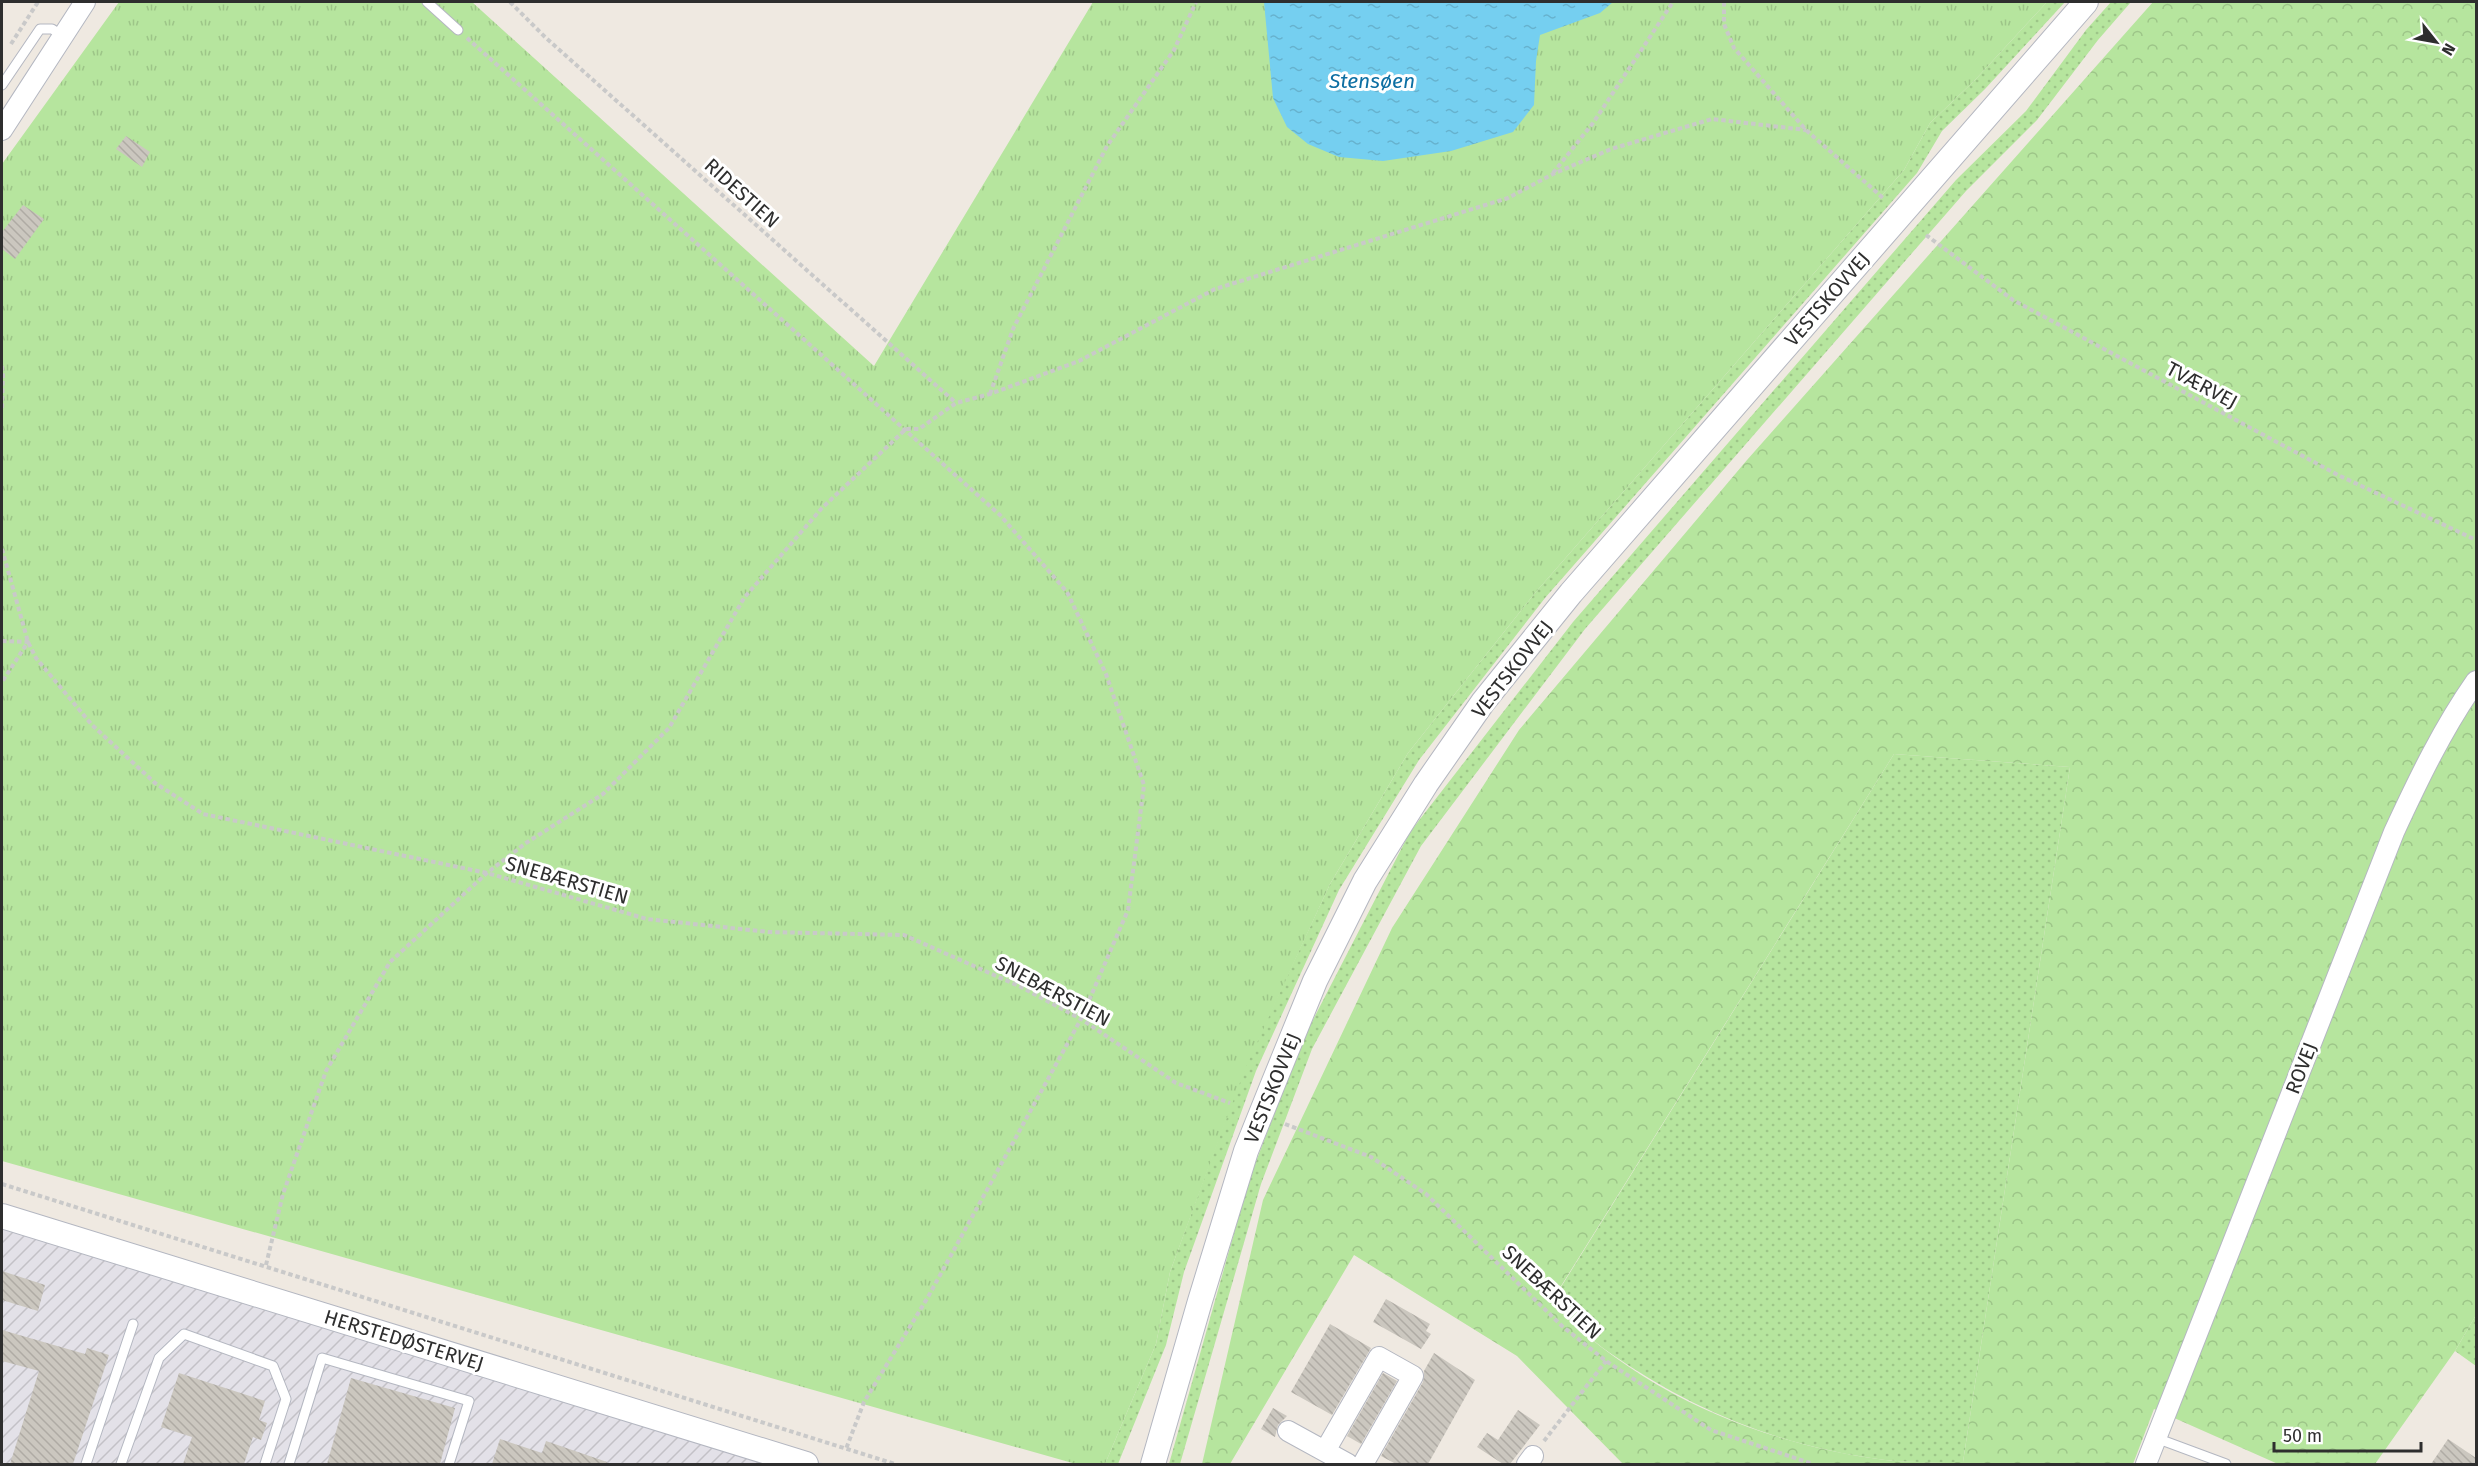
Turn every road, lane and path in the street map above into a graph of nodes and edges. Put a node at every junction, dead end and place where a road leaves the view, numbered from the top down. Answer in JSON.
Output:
{"nodes":[{"id":1,"x":38,"y":2,"type":"edge"},
{"id":2,"x":85,"y":2,"type":"edge"},
{"id":3,"x":427,"y":2,"type":"edge"},
{"id":4,"x":510,"y":2,"type":"edge"},
{"id":5,"x":1196,"y":2,"type":"edge"},
{"id":6,"x":1673,"y":2,"type":"edge"},
{"id":7,"x":1724,"y":2,"type":"edge"},
{"id":8,"x":2086,"y":2,"type":"edge"},
{"id":9,"x":458,"y":30,"type":"joint"},
{"id":10,"x":63,"y":36,"type":"junction"},
{"id":11,"x":8,"y":48,"type":"dead end"},
{"id":12,"x":2,"y":85,"type":"edge"},
{"id":13,"x":5,"y":117,"type":"edge"},
{"id":14,"x":1806,"y":130,"type":"junction"},
{"id":15,"x":1553,"y":174,"type":"junction"},
{"id":16,"x":1883,"y":198,"type":"dead end"},
{"id":17,"x":1926,"y":235,"type":"dead end"},
{"id":18,"x":2,"y":366,"type":"edge"},
{"id":19,"x":990,"y":394,"type":"junction"},
{"id":20,"x":956,"y":403,"type":"junction"},
{"id":21,"x":2,"y":410,"type":"edge"},
{"id":22,"x":906,"y":429,"type":"junction"},
{"id":23,"x":2476,"y":540,"type":"edge"},
{"id":24,"x":2,"y":549,"type":"edge"},
{"id":25,"x":2,"y":641,"type":"edge"},
{"id":26,"x":28,"y":642,"type":"junction"},
{"id":27,"x":2476,"y":681,"type":"edge"},
{"id":28,"x":2,"y":682,"type":"edge"},
{"id":29,"x":488,"y":873,"type":"junction"},
{"id":30,"x":1081,"y":1019,"type":"junction"},
{"id":31,"x":1230,"y":1103,"type":"dead end"},
{"id":32,"x":1285,"y":1124,"type":"dead end"},
{"id":33,"x":2,"y":1184,"type":"edge"},
{"id":34,"x":2,"y":1216,"type":"edge"},
{"id":35,"x":266,"y":1265,"type":"junction"},
{"id":36,"x":133,"y":1324,"type":"dead end"},
{"id":37,"x":1606,"y":1361,"type":"junction"},
{"id":38,"x":1288,"y":1431,"type":"dead end"},
{"id":39,"x":2156,"y":1438,"type":"junction"},
{"id":40,"x":846,"y":1449,"type":"junction"},
{"id":41,"x":1325,"y":1451,"type":"junction"},
{"id":42,"x":1530,"y":1460,"type":"edge"},
{"id":43,"x":86,"y":1464,"type":"edge"},
{"id":44,"x":122,"y":1464,"type":"edge"},
{"id":45,"x":265,"y":1464,"type":"edge"},
{"id":46,"x":289,"y":1464,"type":"edge"},
{"id":47,"x":449,"y":1464,"type":"edge"},
{"id":48,"x":806,"y":1464,"type":"edge"},
{"id":49,"x":895,"y":1464,"type":"edge"},
{"id":50,"x":1153,"y":1464,"type":"edge"},
{"id":51,"x":1348,"y":1464,"type":"edge"},
{"id":52,"x":1363,"y":1464,"type":"edge"},
{"id":53,"x":1813,"y":1464,"type":"edge"},
{"id":54,"x":2146,"y":1464,"type":"edge"},
{"id":55,"x":2226,"y":1464,"type":"edge"}],
"edges":[{"from":1,"to":11,"type":"path"},
{"from":2,"to":10,"type":"street"},
{"from":3,"to":9,"type":"lane"},
{"from":4,"to":20,"type":"path","name":"RIDESTIEN"},
{"from":5,"to":19,"type":"path"},
{"from":6,"to":15,"type":"path"},
{"from":7,"to":14,"type":"path"},
{"from":8,"to":50,"type":"street","name":"VESTSKOVVEJ"},
{"from":9,"to":22,"type":"path"},
{"from":10,"to":12,"type":"lane"},
{"from":10,"to":13,"type":"street"},
{"from":14,"to":15,"type":"path"},
{"from":14,"to":16,"type":"path"},
{"from":15,"to":19,"type":"path"},
{"from":17,"to":23,"type":"path","name":"TVÆRVEJ"},
{"from":18,"to":21,"type":"path"},
{"from":19,"to":20,"type":"path"},
{"from":20,"to":22,"type":"path"},
{"from":22,"to":29,"type":"path"},
{"from":22,"to":30,"type":"path"},
{"from":24,"to":26,"type":"path","name":"SNEBÆRSTIEN"},
{"from":25,"to":26,"type":"path"},
{"from":26,"to":28,"type":"path"},
{"from":26,"to":29,"type":"path","name":"SNEBÆRSTIEN"},
{"from":27,"to":39,"type":"street","name":"ROVEJ"},
{"from":29,"to":30,"type":"path","name":"SNEBÆRSTIEN"},
{"from":29,"to":35,"type":"path"},
{"from":30,"to":31,"type":"path","name":"SNEBÆRSTIEN"},
{"from":30,"to":40,"type":"path"},
{"from":32,"to":37,"type":"path","name":"SNEBÆRSTIEN"},
{"from":33,"to":35,"type":"path"},
{"from":34,"to":48,"type":"street","name":"HERSTEDØSTERVEJ"},
{"from":35,"to":40,"type":"path"},
{"from":36,"to":43,"type":"lane"},
{"from":37,"to":42,"type":"path"},
{"from":37,"to":53,"type":"path","name":"SNEBÆRSTIEN"},
{"from":38,"to":41,"type":"street"},
{"from":39,"to":54,"type":"street","name":"ROVEJ"},
{"from":39,"to":55,"type":"lane"},
{"from":40,"to":49,"type":"path"},
{"from":41,"to":51,"type":"street"},
{"from":41,"to":52,"type":"street"},
{"from":44,"to":45,"type":"lane"},
{"from":46,"to":47,"type":"lane"}]}
